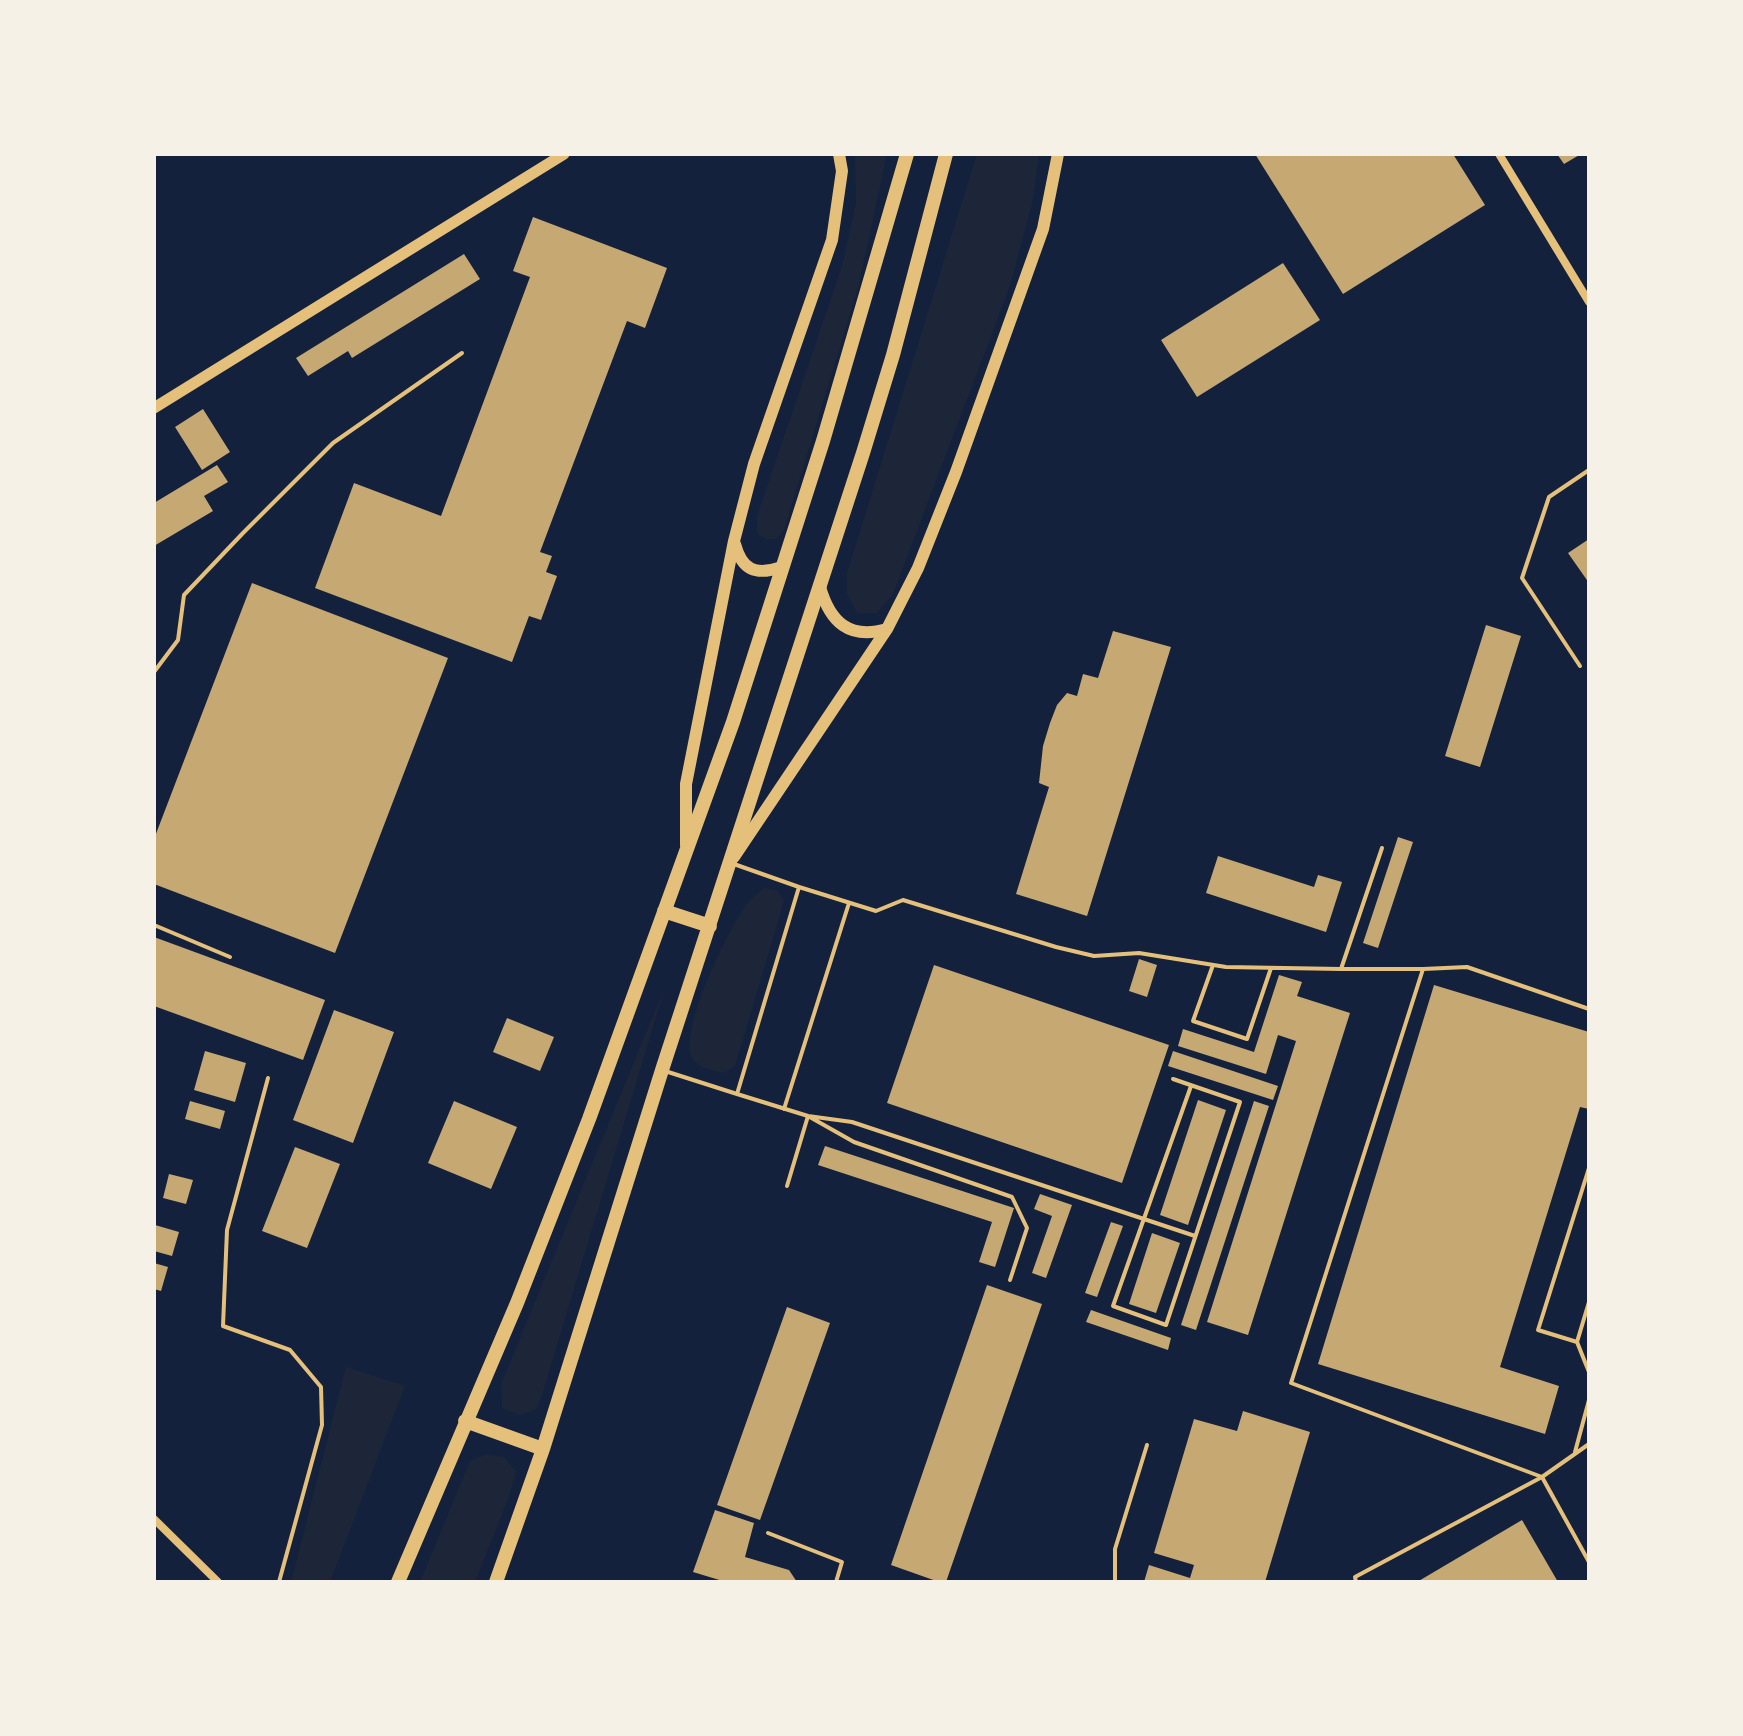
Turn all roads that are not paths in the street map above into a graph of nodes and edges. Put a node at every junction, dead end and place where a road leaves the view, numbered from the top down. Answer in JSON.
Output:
{"nodes":[{"id":1,"x":564,"y":154,"type":"edge"},
{"id":2,"x":839,"y":154,"type":"edge"},
{"id":3,"x":907,"y":154,"type":"edge"},
{"id":4,"x":946,"y":154,"type":"edge"},
{"id":5,"x":1058,"y":154,"type":"edge"},
{"id":6,"x":1499,"y":154,"type":"edge"},
{"id":7,"x":1589,"y":302,"type":"edge"},
{"id":8,"x":462,"y":353,"type":"dead end"},
{"id":9,"x":154,"y":408,"type":"edge"},
{"id":10,"x":1589,"y":470,"type":"edge"},
{"id":11,"x":734,"y":541,"type":"junction"},
{"id":12,"x":782,"y":567,"type":"junction"},
{"id":13,"x":820,"y":587,"type":"junction"},
{"id":14,"x":887,"y":629,"type":"junction"},
{"id":15,"x":1580,"y":666,"type":"dead end"},
{"id":16,"x":154,"y":672,"type":"edge"},
{"id":17,"x":1382,"y":848,"type":"dead end"},
{"id":18,"x":686,"y":850,"type":"junction"},
{"id":19,"x":730,"y":863,"type":"junction"},
{"id":20,"x":799,"y":887,"type":"junction"},
{"id":21,"x":849,"y":903,"type":"junction"},
{"id":22,"x":664,"y":911,"type":"junction"},
{"id":23,"x":154,"y":925,"type":"edge"},
{"id":24,"x":710,"y":926,"type":"junction"},
{"id":25,"x":230,"y":957,"type":"dead end"},
{"id":26,"x":1213,"y":965,"type":"junction"},
{"id":27,"x":1271,"y":968,"type":"junction"},
{"id":28,"x":1341,"y":969,"type":"junction"},
{"id":29,"x":1423,"y":969,"type":"junction"},
{"id":30,"x":1589,"y":1009,"type":"edge"},
{"id":31,"x":662,"y":1070,"type":"junction"},
{"id":32,"x":268,"y":1078,"type":"dead end"},
{"id":33,"x":1173,"y":1079,"type":"dead end"},
{"id":34,"x":1191,"y":1086,"type":"junction"},
{"id":35,"x":737,"y":1094,"type":"junction"},
{"id":36,"x":784,"y":1109,"type":"junction"},
{"id":37,"x":808,"y":1116,"type":"junction"},
{"id":38,"x":1589,"y":1168,"type":"edge"},
{"id":39,"x":787,"y":1186,"type":"dead end"},
{"id":40,"x":1144,"y":1218,"type":"junction"},
{"id":41,"x":1195,"y":1236,"type":"junction"},
{"id":42,"x":1010,"y":1280,"type":"dead end"},
{"id":43,"x":1589,"y":1302,"type":"edge"},
{"id":44,"x":1577,"y":1342,"type":"junction"},
{"id":45,"x":1589,"y":1372,"type":"edge"},
{"id":46,"x":1589,"y":1400,"type":"edge"},
{"id":47,"x":465,"y":1421,"type":"junction"},
{"id":48,"x":1589,"y":1444,"type":"edge"},
{"id":49,"x":1147,"y":1445,"type":"dead end"},
{"id":50,"x":543,"y":1449,"type":"junction"},
{"id":51,"x":1574,"y":1454,"type":"junction"},
{"id":52,"x":1542,"y":1477,"type":"junction"},
{"id":53,"x":154,"y":1519,"type":"edge"},
{"id":54,"x":768,"y":1533,"type":"dead end"},
{"id":55,"x":1589,"y":1562,"type":"edge"},
{"id":56,"x":218,"y":1582,"type":"edge"},
{"id":57,"x":279,"y":1582,"type":"edge"},
{"id":58,"x":398,"y":1582,"type":"edge"},
{"id":59,"x":496,"y":1582,"type":"edge"},
{"id":60,"x":836,"y":1582,"type":"edge"},
{"id":61,"x":1115,"y":1582,"type":"edge"},
{"id":62,"x":1356,"y":1582,"type":"edge"}],
"edges":[{"from":1,"to":9,"type":"street"},
{"from":2,"to":11,"type":"main road"},
{"from":3,"to":12,"type":"main road"},
{"from":4,"to":13,"type":"main road"},
{"from":5,"to":14,"type":"main road"},
{"from":6,"to":7,"type":"street"},
{"from":8,"to":16,"type":"lane"},
{"from":10,"to":15,"type":"lane"},
{"from":11,"to":12,"type":"main road"},
{"from":11,"to":18,"type":"main road"},
{"from":12,"to":18,"type":"main road"},
{"from":13,"to":14,"type":"main road"},
{"from":13,"to":19,"type":"main road"},
{"from":14,"to":19,"type":"main road"},
{"from":17,"to":28,"type":"lane"},
{"from":18,"to":22,"type":"main road"},
{"from":19,"to":20,"type":"lane"},
{"from":19,"to":24,"type":"main road"},
{"from":20,"to":21,"type":"lane"},
{"from":20,"to":35,"type":"lane"},
{"from":21,"to":26,"type":"lane"},
{"from":21,"to":36,"type":"lane"},
{"from":22,"to":24,"type":"main road"},
{"from":22,"to":47,"type":"main road"},
{"from":23,"to":25,"type":"lane"},
{"from":24,"to":31,"type":"main road"},
{"from":26,"to":27,"type":"lane"},
{"from":26,"to":27,"type":"lane"},
{"from":27,"to":28,"type":"lane"},
{"from":28,"to":29,"type":"lane"},
{"from":29,"to":30,"type":"lane"},
{"from":29,"to":52,"type":"lane"},
{"from":31,"to":35,"type":"lane"},
{"from":31,"to":50,"type":"main road"},
{"from":32,"to":57,"type":"lane"},
{"from":33,"to":34,"type":"lane"},
{"from":34,"to":40,"type":"lane"},
{"from":34,"to":41,"type":"lane"},
{"from":35,"to":36,"type":"lane"},
{"from":36,"to":37,"type":"lane"},
{"from":37,"to":39,"type":"lane"},
{"from":37,"to":40,"type":"lane"},
{"from":37,"to":42,"type":"lane"},
{"from":38,"to":44,"type":"lane"},
{"from":40,"to":41,"type":"lane"},
{"from":40,"to":41,"type":"lane"},
{"from":43,"to":44,"type":"lane"},
{"from":44,"to":45,"type":"lane"},
{"from":46,"to":51,"type":"lane"},
{"from":47,"to":50,"type":"main road"},
{"from":47,"to":58,"type":"main road"},
{"from":48,"to":51,"type":"lane"},
{"from":49,"to":61,"type":"lane"},
{"from":50,"to":59,"type":"main road"},
{"from":51,"to":52,"type":"lane"},
{"from":52,"to":55,"type":"lane"},
{"from":52,"to":62,"type":"lane"},
{"from":53,"to":56,"type":"street"},
{"from":54,"to":60,"type":"lane"}]}
